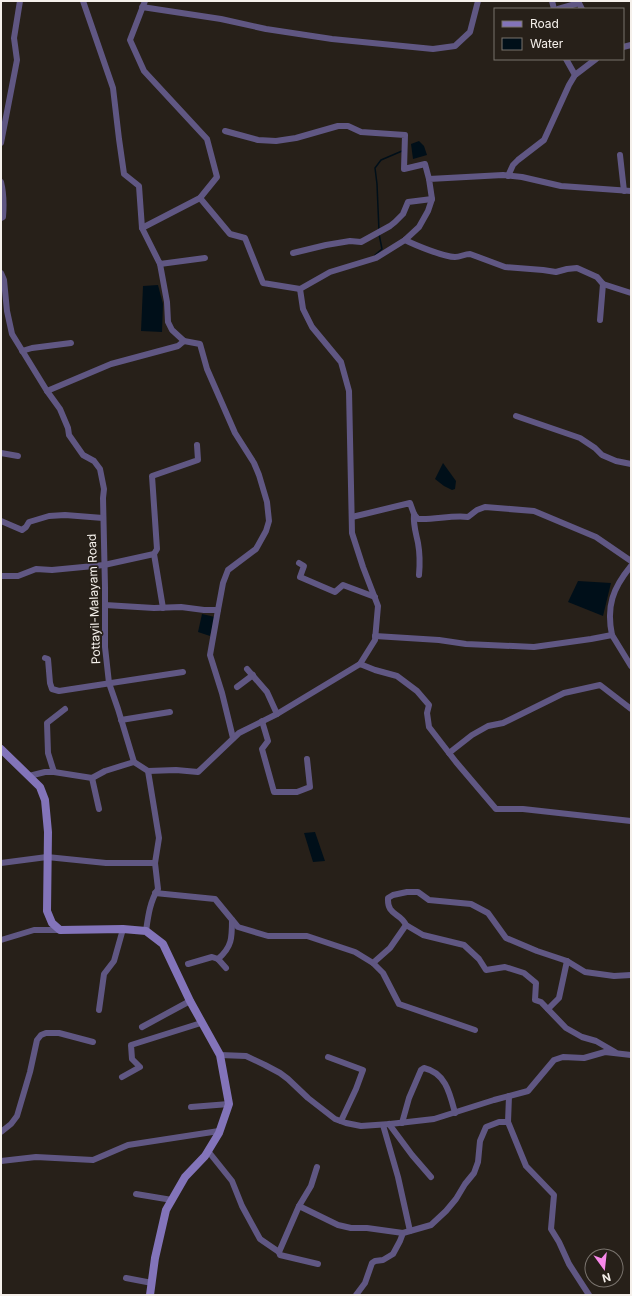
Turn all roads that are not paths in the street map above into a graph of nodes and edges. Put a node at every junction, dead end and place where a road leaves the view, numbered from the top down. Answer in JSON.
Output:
{"nodes":[{"id":1,"x":20,"y":1,"type":"edge"},
{"id":2,"x":83,"y":1,"type":"edge"},
{"id":3,"x":145,"y":1,"type":"edge"},
{"id":4,"x":478,"y":1,"type":"edge"},
{"id":5,"x":142,"y":7,"type":"junction"},
{"id":6,"x":562,"y":8,"type":"edge"},
{"id":7,"x":582,"y":8,"type":"edge"},
{"id":8,"x":567,"y":60,"type":"edge"},
{"id":9,"x":595,"y":60,"type":"edge"},
{"id":10,"x":575,"y":75,"type":"junction"},
{"id":11,"x":225,"y":131,"type":"dead end"},
{"id":12,"x":1,"y":143,"type":"edge"},
{"id":13,"x":620,"y":155,"type":"dead end"},
{"id":14,"x":508,"y":176,"type":"junction"},
{"id":15,"x":429,"y":179,"type":"junction"},
{"id":16,"x":1,"y":182,"type":"edge"},
{"id":17,"x":624,"y":191,"type":"junction"},
{"id":18,"x":631,"y":192,"type":"edge"},
{"id":19,"x":200,"y":198,"type":"junction"},
{"id":20,"x":432,"y":199,"type":"junction"},
{"id":21,"x":1,"y":218,"type":"edge"},
{"id":22,"x":142,"y":228,"type":"junction"},
{"id":23,"x":404,"y":240,"type":"junction"},
{"id":24,"x":293,"y":253,"type":"dead end"},
{"id":25,"x":205,"y":258,"type":"dead end"},
{"id":26,"x":160,"y":264,"type":"junction"},
{"id":27,"x":1,"y":273,"type":"edge"},
{"id":28,"x":603,"y":284,"type":"junction"},
{"id":29,"x":300,"y":288,"type":"junction"},
{"id":30,"x":631,"y":294,"type":"edge"},
{"id":31,"x":600,"y":320,"type":"dead end"},
{"id":32,"x":184,"y":341,"type":"junction"},
{"id":33,"x":71,"y":343,"type":"dead end"},
{"id":34,"x":22,"y":351,"type":"junction"},
{"id":35,"x":47,"y":391,"type":"junction"},
{"id":36,"x":516,"y":416,"type":"dead end"},
{"id":37,"x":197,"y":445,"type":"dead end"},
{"id":38,"x":1,"y":453,"type":"edge"},
{"id":39,"x":18,"y":456,"type":"dead end"},
{"id":40,"x":631,"y":464,"type":"edge"},
{"id":41,"x":414,"y":514,"type":"junction"},
{"id":42,"x":352,"y":517,"type":"junction"},
{"id":43,"x":103,"y":518,"type":"junction"},
{"id":44,"x":1,"y":521,"type":"edge"},
{"id":45,"x":154,"y":554,"type":"junction"},
{"id":46,"x":631,"y":560,"type":"edge"},
{"id":47,"x":299,"y":563,"type":"dead end"},
{"id":48,"x":104,"y":564,"type":"junction"},
{"id":49,"x":631,"y":566,"type":"edge"},
{"id":50,"x":419,"y":575,"type":"dead end"},
{"id":51,"x":1,"y":576,"type":"edge"},
{"id":52,"x":375,"y":597,"type":"junction"},
{"id":53,"x":105,"y":605,"type":"junction"},
{"id":54,"x":163,"y":608,"type":"junction"},
{"id":55,"x":218,"y":610,"type":"junction"},
{"id":56,"x":612,"y":635,"type":"junction"},
{"id":57,"x":375,"y":636,"type":"junction"},
{"id":58,"x":45,"y":658,"type":"dead end"},
{"id":59,"x":360,"y":664,"type":"junction"},
{"id":60,"x":631,"y":666,"type":"edge"},
{"id":61,"x":247,"y":669,"type":"dead end"},
{"id":62,"x":183,"y":672,"type":"dead end"},
{"id":63,"x":252,"y":675,"type":"junction"},
{"id":64,"x":109,"y":683,"type":"junction"},
{"id":65,"x":237,"y":687,"type":"dead end"},
{"id":66,"x":65,"y":709,"type":"dead end"},
{"id":67,"x":631,"y":709,"type":"edge"},
{"id":68,"x":170,"y":712,"type":"dead end"},
{"id":69,"x":277,"y":714,"type":"junction"},
{"id":70,"x":121,"y":720,"type":"junction"},
{"id":71,"x":262,"y":722,"type":"junction"},
{"id":72,"x":233,"y":738,"type":"junction"},
{"id":73,"x":1,"y":749,"type":"edge"},
{"id":74,"x":449,"y":753,"type":"junction"},
{"id":75,"x":307,"y":759,"type":"dead end"},
{"id":76,"x":134,"y":762,"type":"junction"},
{"id":77,"x":148,"y":771,"type":"junction"},
{"id":78,"x":54,"y":772,"type":"junction"},
{"id":79,"x":29,"y":776,"type":"junction"},
{"id":80,"x":92,"y":778,"type":"junction"},
{"id":81,"x":99,"y":809,"type":"dead end"},
{"id":82,"x":631,"y":821,"type":"edge"},
{"id":83,"x":47,"y":857,"type":"junction"},
{"id":84,"x":1,"y":863,"type":"edge"},
{"id":85,"x":155,"y":863,"type":"junction"},
{"id":86,"x":155,"y":893,"type":"junction"},
{"id":87,"x":232,"y":920,"type":"junction"},
{"id":88,"x":406,"y":925,"type":"junction"},
{"id":89,"x":123,"y":929,"type":"junction"},
{"id":90,"x":60,"y":930,"type":"junction"},
{"id":91,"x":146,"y":931,"type":"junction"},
{"id":92,"x":1,"y":940,"type":"edge"},
{"id":93,"x":218,"y":959,"type":"junction"},
{"id":94,"x":567,"y":961,"type":"junction"},
{"id":95,"x":373,"y":962,"type":"junction"},
{"id":96,"x":188,"y":964,"type":"dead end"},
{"id":97,"x":226,"y":968,"type":"dead end"},
{"id":98,"x":631,"y":975,"type":"edge"},
{"id":99,"x":190,"y":1001,"type":"junction"},
{"id":100,"x":548,"y":1009,"type":"junction"},
{"id":101,"x":99,"y":1010,"type":"dead end"},
{"id":102,"x":201,"y":1023,"type":"junction"},
{"id":103,"x":142,"y":1027,"type":"dead end"},
{"id":104,"x":475,"y":1030,"type":"dead end"},
{"id":105,"x":93,"y":1042,"type":"dead end"},
{"id":106,"x":615,"y":1052,"type":"junction"},
{"id":107,"x":220,"y":1055,"type":"junction"},
{"id":108,"x":631,"y":1056,"type":"edge"},
{"id":109,"x":328,"y":1057,"type":"dead end"},
{"id":110,"x":122,"y":1077,"type":"dead end"},
{"id":111,"x":509,"y":1096,"type":"junction"},
{"id":112,"x":229,"y":1104,"type":"junction"},
{"id":113,"x":191,"y":1107,"type":"dead end"},
{"id":114,"x":455,"y":1113,"type":"junction"},
{"id":115,"x":341,"y":1121,"type":"junction"},
{"id":116,"x":508,"y":1122,"type":"junction"},
{"id":117,"x":402,"y":1123,"type":"junction"},
{"id":118,"x":386,"y":1125,"type":"junction"},
{"id":119,"x":1,"y":1132,"type":"edge"},
{"id":120,"x":220,"y":1132,"type":"junction"},
{"id":121,"x":208,"y":1151,"type":"junction"},
{"id":122,"x":1,"y":1161,"type":"edge"},
{"id":123,"x":317,"y":1167,"type":"dead end"},
{"id":124,"x":431,"y":1177,"type":"dead end"},
{"id":125,"x":136,"y":1194,"type":"dead end"},
{"id":126,"x":172,"y":1200,"type":"junction"},
{"id":127,"x":299,"y":1206,"type":"junction"},
{"id":128,"x":410,"y":1231,"type":"junction"},
{"id":129,"x":403,"y":1233,"type":"junction"},
{"id":130,"x":279,"y":1252,"type":"junction"},
{"id":131,"x":318,"y":1264,"type":"dead end"},
{"id":132,"x":126,"y":1278,"type":"dead end"},
{"id":133,"x":152,"y":1283,"type":"junction"},
{"id":134,"x":150,"y":1295,"type":"edge"},
{"id":135,"x":356,"y":1295,"type":"edge"},
{"id":136,"x":589,"y":1295,"type":"edge"}],
"edges":[{"from":1,"to":12,"type":"street"},
{"from":2,"to":22,"type":"street"},
{"from":3,"to":5,"type":"street"},
{"from":4,"to":5,"type":"street"},
{"from":5,"to":19,"type":"street"},
{"from":6,"to":7,"type":"street"},
{"from":8,"to":10,"type":"street"},
{"from":9,"to":10,"type":"street"},
{"from":10,"to":14,"type":"street"},
{"from":11,"to":15,"type":"street"},
{"from":13,"to":17,"type":"street"},
{"from":14,"to":15,"type":"street"},
{"from":14,"to":17,"type":"street"},
{"from":15,"to":20,"type":"street"},
{"from":16,"to":21,"type":"street"},
{"from":17,"to":18,"type":"street"},
{"from":19,"to":22,"type":"street"},
{"from":19,"to":29,"type":"street"},
{"from":20,"to":23,"type":"street"},
{"from":20,"to":24,"type":"street"},
{"from":22,"to":26,"type":"street"},
{"from":23,"to":28,"type":"street"},
{"from":23,"to":29,"type":"street"},
{"from":25,"to":26,"type":"street"},
{"from":26,"to":32,"type":"street"},
{"from":27,"to":34,"type":"street","name":"Pottayil-Malayam Road"},
{"from":28,"to":30,"type":"street"},
{"from":28,"to":31,"type":"street"},
{"from":29,"to":42,"type":"street"},
{"from":32,"to":35,"type":"street"},
{"from":32,"to":55,"type":"street"},
{"from":33,"to":34,"type":"street"},
{"from":34,"to":35,"type":"street","name":"Pottayil-Malayam Road"},
{"from":35,"to":43,"type":"street","name":"Pottayil-Malayam Road"},
{"from":36,"to":40,"type":"street"},
{"from":37,"to":45,"type":"street"},
{"from":38,"to":39,"type":"street"},
{"from":41,"to":42,"type":"street"},
{"from":41,"to":46,"type":"street"},
{"from":41,"to":50,"type":"street"},
{"from":42,"to":52,"type":"street"},
{"from":43,"to":44,"type":"street"},
{"from":43,"to":48,"type":"street","name":"Pottayil-Malayam Road"},
{"from":45,"to":48,"type":"street"},
{"from":45,"to":54,"type":"street"},
{"from":47,"to":52,"type":"street"},
{"from":48,"to":51,"type":"street"},
{"from":48,"to":53,"type":"street","name":"Pottayil-Malayam Road"},
{"from":49,"to":56,"type":"street"},
{"from":52,"to":57,"type":"street"},
{"from":53,"to":54,"type":"street"},
{"from":53,"to":64,"type":"street","name":"Pottayil-Malayam Road"},
{"from":54,"to":55,"type":"street"},
{"from":55,"to":72,"type":"street"},
{"from":56,"to":57,"type":"street"},
{"from":56,"to":60,"type":"street"},
{"from":57,"to":59,"type":"street"},
{"from":58,"to":64,"type":"street"},
{"from":59,"to":69,"type":"street"},
{"from":59,"to":74,"type":"street"},
{"from":61,"to":63,"type":"street"},
{"from":62,"to":64,"type":"street"},
{"from":63,"to":65,"type":"street"},
{"from":63,"to":69,"type":"street"},
{"from":64,"to":70,"type":"street","name":"Pottayil-Malayam Road"},
{"from":66,"to":78,"type":"street"},
{"from":67,"to":74,"type":"street"},
{"from":68,"to":70,"type":"street"},
{"from":69,"to":71,"type":"street"},
{"from":70,"to":76,"type":"street","name":"Pottayil-Malayam Road"},
{"from":71,"to":72,"type":"street"},
{"from":71,"to":75,"type":"street"},
{"from":72,"to":77,"type":"street"},
{"from":73,"to":79,"type":"street"},
{"from":74,"to":82,"type":"street"},
{"from":76,"to":77,"type":"street"},
{"from":76,"to":80,"type":"street"},
{"from":77,"to":85,"type":"street"},
{"from":78,"to":79,"type":"street"},
{"from":78,"to":80,"type":"street"},
{"from":79,"to":83,"type":"street"},
{"from":80,"to":81,"type":"street"},
{"from":83,"to":84,"type":"street"},
{"from":83,"to":85,"type":"street"},
{"from":83,"to":90,"type":"street"},
{"from":85,"to":86,"type":"street"},
{"from":86,"to":87,"type":"street"},
{"from":86,"to":91,"type":"street"},
{"from":87,"to":93,"type":"street"},
{"from":87,"to":95,"type":"street"},
{"from":88,"to":94,"type":"street"},
{"from":88,"to":95,"type":"street"},
{"from":88,"to":100,"type":"street"},
{"from":89,"to":90,"type":"street"},
{"from":89,"to":91,"type":"street"},
{"from":89,"to":101,"type":"street"},
{"from":90,"to":92,"type":"street"},
{"from":91,"to":99,"type":"street"},
{"from":93,"to":96,"type":"street"},
{"from":93,"to":97,"type":"street"},
{"from":94,"to":98,"type":"street"},
{"from":94,"to":100,"type":"street"},
{"from":95,"to":104,"type":"street"},
{"from":99,"to":102,"type":"street"},
{"from":99,"to":103,"type":"street"},
{"from":100,"to":106,"type":"street"},
{"from":102,"to":107,"type":"street"},
{"from":102,"to":110,"type":"street"},
{"from":105,"to":119,"type":"street"},
{"from":106,"to":108,"type":"street"},
{"from":106,"to":111,"type":"street"},
{"from":107,"to":112,"type":"street"},
{"from":107,"to":115,"type":"street"},
{"from":109,"to":115,"type":"street"},
{"from":111,"to":114,"type":"street"},
{"from":111,"to":116,"type":"street"},
{"from":112,"to":113,"type":"street"},
{"from":112,"to":120,"type":"street"},
{"from":114,"to":117,"type":"street"},
{"from":114,"to":117,"type":"street"},
{"from":115,"to":118,"type":"street"},
{"from":116,"to":128,"type":"street"},
{"from":116,"to":136,"type":"street"},
{"from":117,"to":118,"type":"street"},
{"from":118,"to":124,"type":"street"},
{"from":118,"to":128,"type":"street"},
{"from":120,"to":121,"type":"street"},
{"from":120,"to":122,"type":"street"},
{"from":121,"to":126,"type":"street"},
{"from":121,"to":130,"type":"street"},
{"from":123,"to":127,"type":"street"},
{"from":125,"to":126,"type":"street"},
{"from":126,"to":133,"type":"street"},
{"from":127,"to":129,"type":"street"},
{"from":127,"to":130,"type":"street"},
{"from":128,"to":129,"type":"street"},
{"from":129,"to":135,"type":"street"},
{"from":130,"to":131,"type":"street"},
{"from":132,"to":133,"type":"street"},
{"from":133,"to":134,"type":"street"}]}
